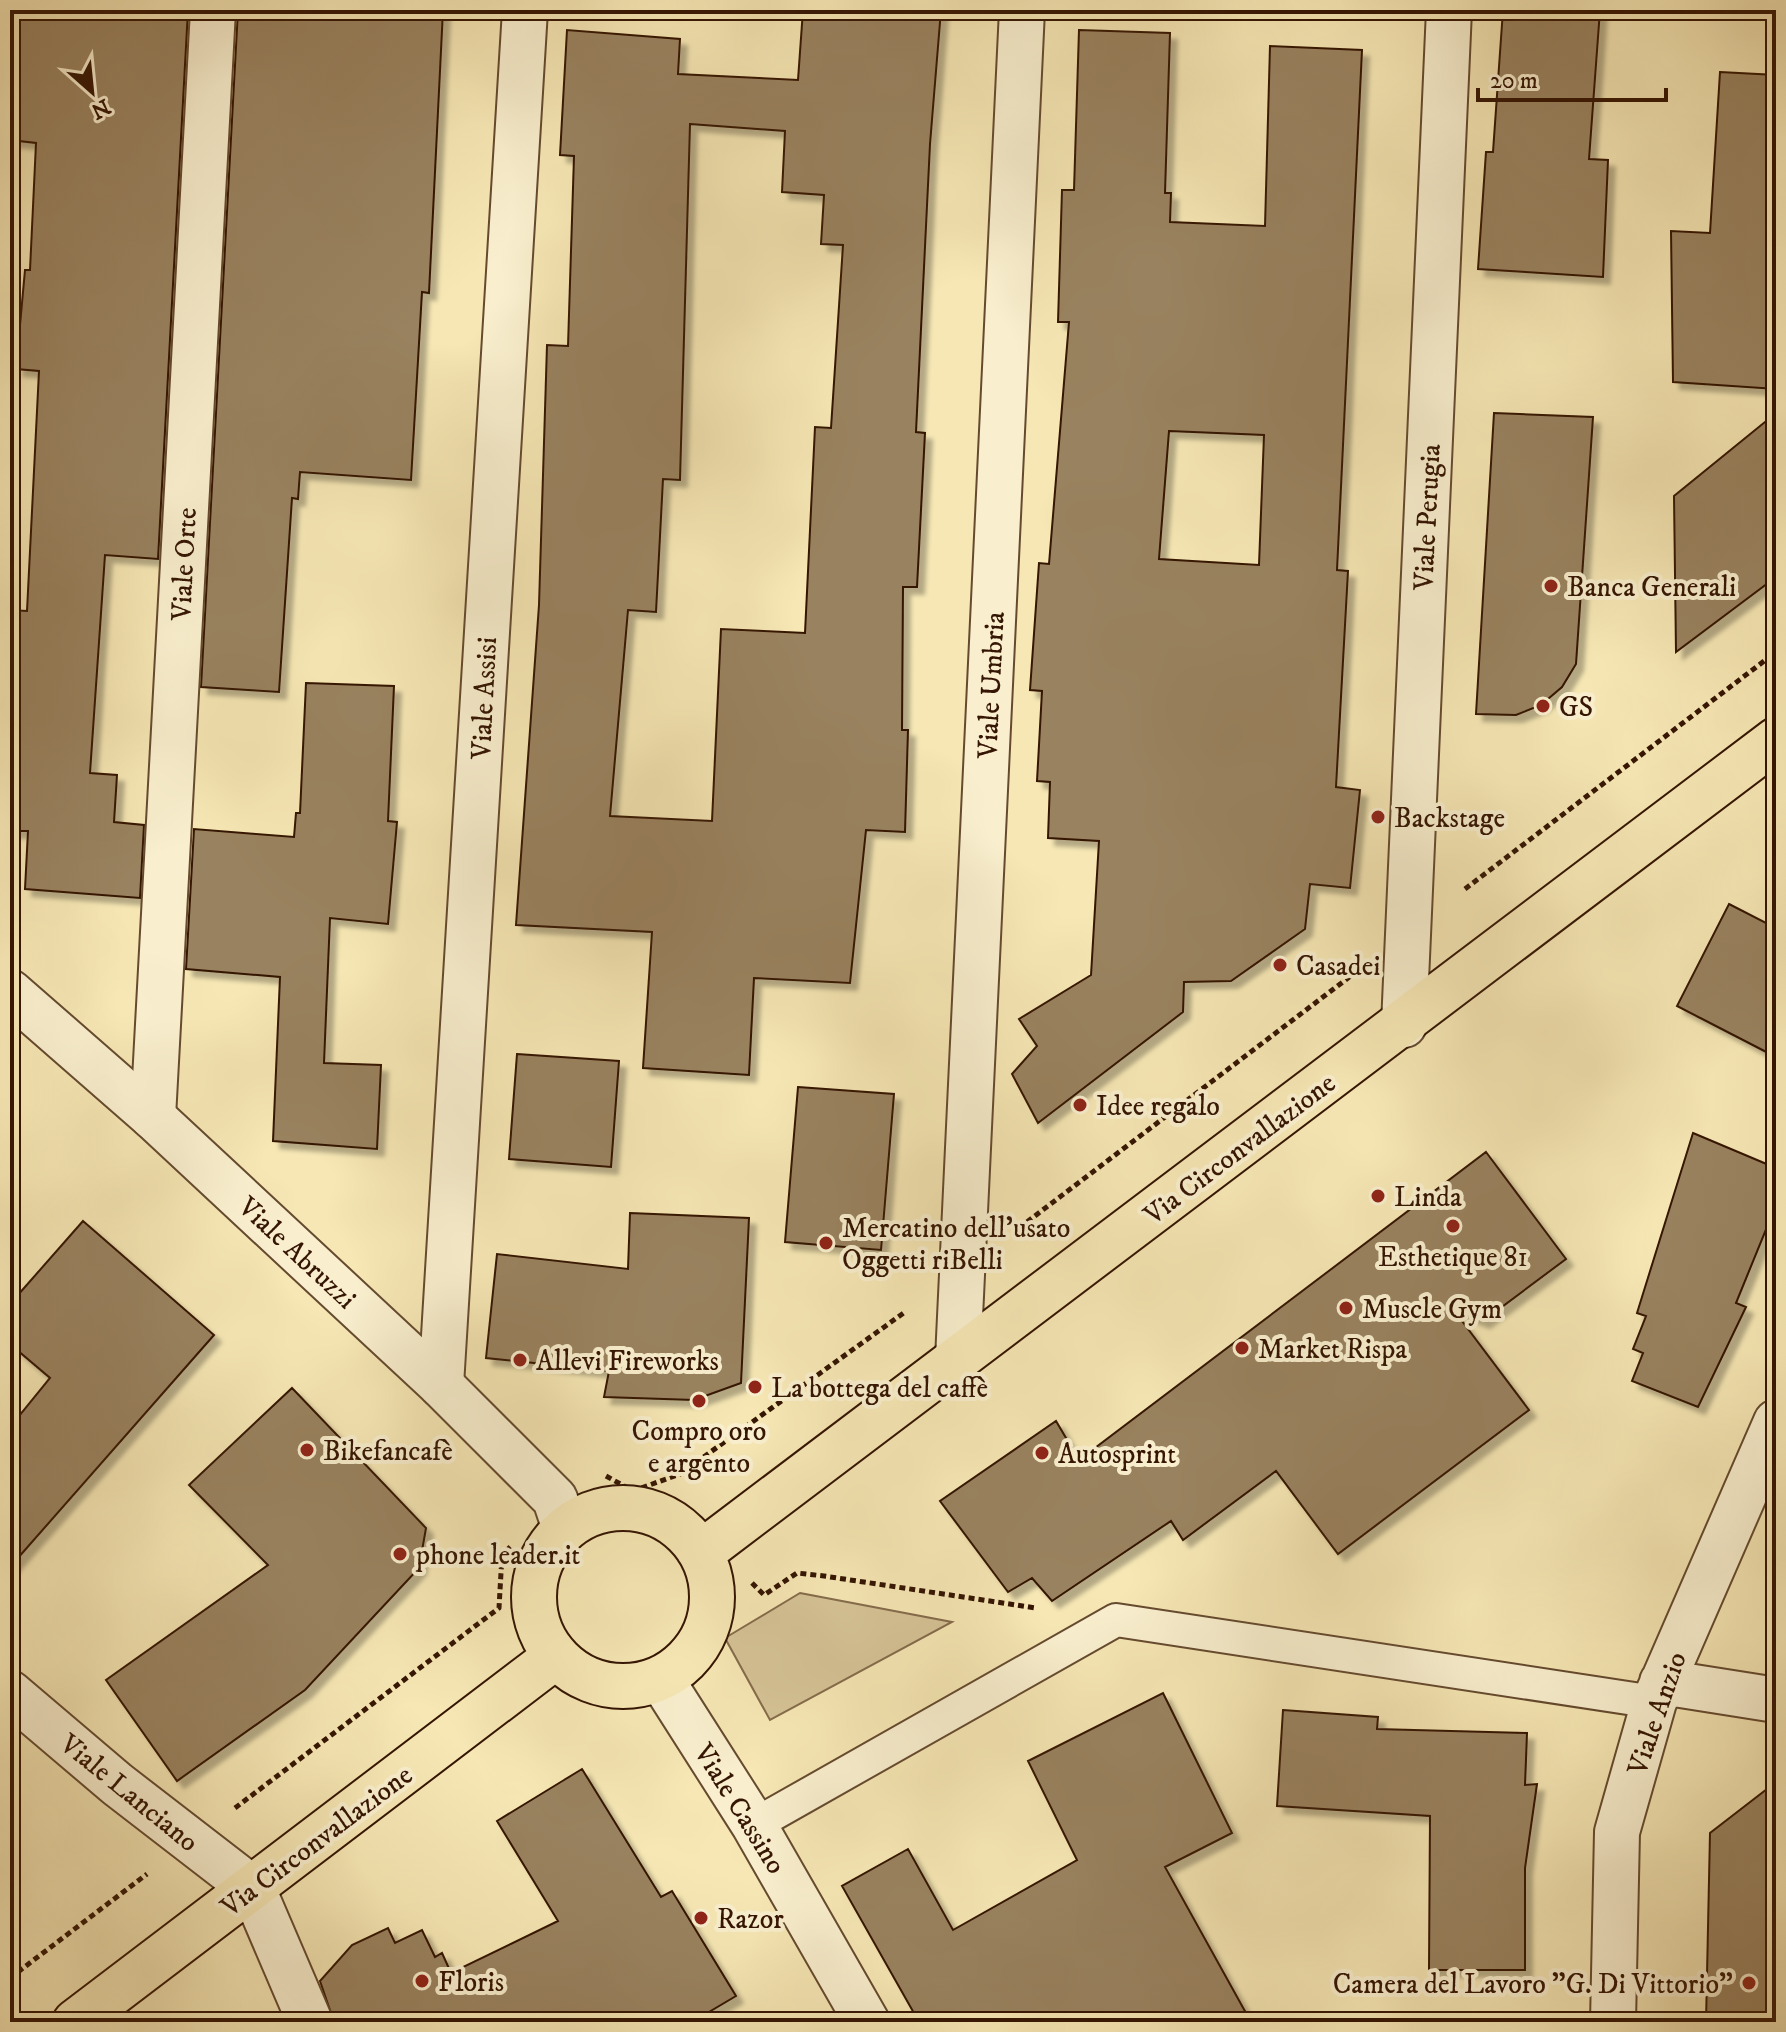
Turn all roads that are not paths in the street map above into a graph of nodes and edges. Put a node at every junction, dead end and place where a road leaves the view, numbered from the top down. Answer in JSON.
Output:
{"nodes":[{"id":1,"x":213,"y":10,"type":"edge"},
{"id":2,"x":525,"y":10,"type":"edge"},
{"id":3,"x":1022,"y":10,"type":"edge"},
{"id":4,"x":1449,"y":10,"type":"edge"},
{"id":5,"x":1776,"y":740,"type":"edge"},
{"id":6,"x":10,"y":992,"type":"edge"},
{"id":7,"x":1404,"y":1025,"type":"junction"},
{"id":8,"x":153,"y":1117,"type":"junction"},
{"id":9,"x":958,"y":1359,"type":"junction"},
{"id":10,"x":441,"y":1385,"type":"junction"},
{"id":11,"x":1776,"y":1422,"type":"edge"},
{"id":12,"x":560,"y":1514,"type":"junction"},
{"id":13,"x":706,"y":1546,"type":"junction"},
{"id":14,"x":555,"y":1657,"type":"junction"},
{"id":15,"x":661,"y":1679,"type":"junction"},
{"id":16,"x":1658,"y":1692,"type":"junction"},
{"id":17,"x":10,"y":1693,"type":"edge"},
{"id":18,"x":1776,"y":1700,"type":"edge"},
{"id":19,"x":754,"y":1825,"type":"junction"},
{"id":20,"x":253,"y":1889,"type":"junction"},
{"id":21,"x":75,"y":2022,"type":"edge"},
{"id":22,"x":310,"y":2022,"type":"edge"},
{"id":23,"x":867,"y":2022,"type":"edge"},
{"id":24,"x":1613,"y":2022,"type":"edge"}],
"edges":[{"from":1,"to":8,"type":"street","name":"Viale Orte"},
{"from":2,"to":10,"type":"street","name":"Viale Assisi"},
{"from":3,"to":9,"type":"street","name":"Viale Umbria"},
{"from":4,"to":7,"type":"street","name":"Viale Perugia"},
{"from":5,"to":7,"type":"main road","name":"Via Circonvallazione"},
{"from":6,"to":8,"type":"street","name":"Viale Abruzzi"},
{"from":7,"to":9,"type":"main road","name":"Via Circonvallazione"},
{"from":8,"to":10,"type":"street","name":"Viale Abruzzi"},
{"from":9,"to":13,"type":"main road","name":"Via Circonvallazione"},
{"from":10,"to":12,"type":"street","name":"Viale Abruzzi"},
{"from":11,"to":16,"type":"street","name":"Viale Anzio"},
{"from":12,"to":13,"type":"main road"},
{"from":12,"to":14,"type":"main road"},
{"from":13,"to":15,"type":"main road"},
{"from":14,"to":15,"type":"main road"},
{"from":14,"to":20,"type":"main road","name":"Via Circonvallazione"},
{"from":15,"to":19,"type":"street","name":"Viale Cassino"},
{"from":16,"to":18,"type":"street"},
{"from":16,"to":19,"type":"lane"},
{"from":16,"to":24,"type":"street","name":"Viale Anzio"},
{"from":17,"to":20,"type":"street","name":"Viale Lanciano"},
{"from":19,"to":23,"type":"street","name":"Viale Cassino"},
{"from":20,"to":21,"type":"main road","name":"Via Circonvallazione"},
{"from":20,"to":22,"type":"street"}]}
